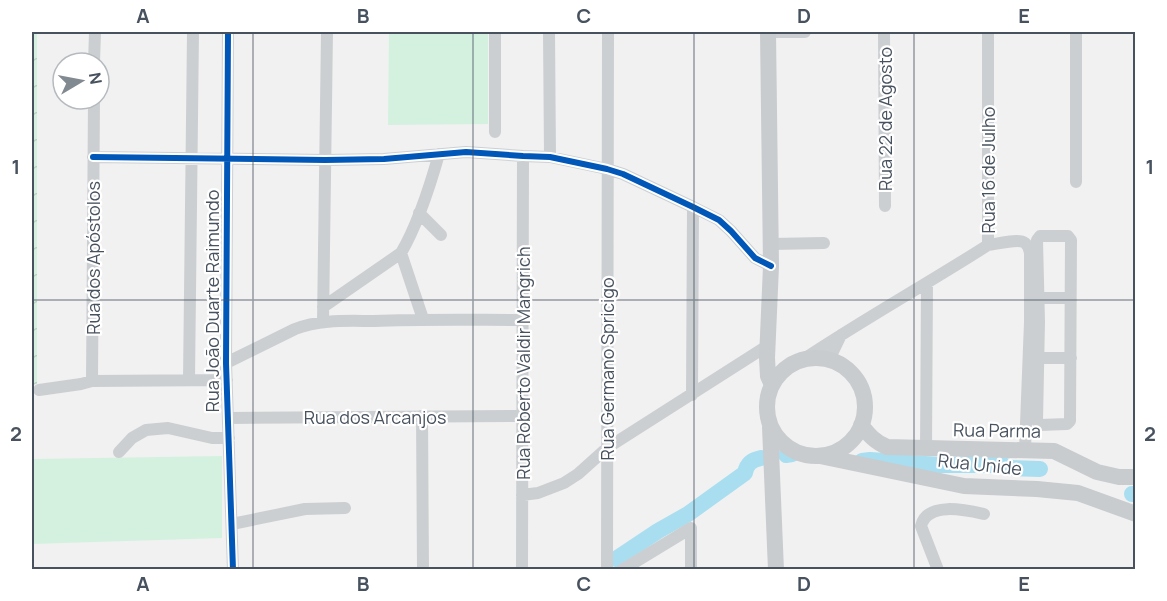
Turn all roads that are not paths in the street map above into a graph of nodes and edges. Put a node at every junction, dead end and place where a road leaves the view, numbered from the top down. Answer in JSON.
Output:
{"nodes":[{"id":1,"x":95,"y":32,"type":"edge"},
{"id":2,"x":193,"y":32,"type":"edge"},
{"id":3,"x":228,"y":32,"type":"edge"},
{"id":4,"x":327,"y":32,"type":"edge"},
{"id":5,"x":495,"y":32,"type":"edge"},
{"id":6,"x":549,"y":32,"type":"edge"},
{"id":7,"x":608,"y":32,"type":"edge"},
{"id":8,"x":768,"y":32,"type":"edge"},
{"id":9,"x":805,"y":32,"type":"edge"},
{"id":10,"x":884,"y":32,"type":"edge"},
{"id":11,"x":987,"y":32,"type":"edge"},
{"id":12,"x":1076,"y":32,"type":"edge"},
{"id":13,"x":94,"y":51,"type":"edge"},
{"id":14,"x":94,"y":111,"type":"edge"},
{"id":15,"x":495,"y":132,"type":"dead end"},
{"id":16,"x":440,"y":154,"type":"junction"},
{"id":17,"x":93,"y":156,"type":"junction"},
{"id":18,"x":523,"y":156,"type":"junction"},
{"id":19,"x":550,"y":157,"type":"junction"},
{"id":20,"x":191,"y":159,"type":"junction"},
{"id":21,"x":227,"y":159,"type":"junction"},
{"id":22,"x":325,"y":160,"type":"junction"},
{"id":23,"x":607,"y":169,"type":"junction"},
{"id":24,"x":1076,"y":182,"type":"dead end"},
{"id":25,"x":885,"y":206,"type":"dead end"},
{"id":26,"x":693,"y":207,"type":"junction"},
{"id":27,"x":419,"y":213,"type":"junction"},
{"id":28,"x":441,"y":235,"type":"dead end"},
{"id":29,"x":824,"y":243,"type":"dead end"},
{"id":30,"x":771,"y":244,"type":"junction"},
{"id":31,"x":988,"y":245,"type":"junction"},
{"id":32,"x":401,"y":253,"type":"junction"},
{"id":33,"x":771,"y":266,"type":"junction"},
{"id":34,"x":927,"y":284,"type":"junction"},
{"id":35,"x":1039,"y":298,"type":"junction"},
{"id":36,"x":1070,"y":298,"type":"junction"},
{"id":37,"x":323,"y":308,"type":"junction"},
{"id":38,"x":423,"y":319,"type":"junction"},
{"id":39,"x":523,"y":320,"type":"junction"},
{"id":40,"x":323,"y":322,"type":"junction"},
{"id":41,"x":1034,"y":322,"type":"junction"},
{"id":42,"x":842,"y":334,"type":"junction"},
{"id":43,"x":767,"y":352,"type":"junction"},
{"id":44,"x":1038,"y":358,"type":"junction"},
{"id":45,"x":1071,"y":358,"type":"junction"},
{"id":46,"x":804,"y":359,"type":"junction"},
{"id":47,"x":829,"y":360,"type":"junction"},
{"id":48,"x":226,"y":363,"type":"junction"},
{"id":49,"x":784,"y":369,"type":"junction"},
{"id":50,"x":189,"y":380,"type":"junction"},
{"id":51,"x":227,"y":380,"type":"junction"},
{"id":52,"x":92,"y":381,"type":"junction"},
{"id":53,"x":772,"y":385,"type":"junction"},
{"id":54,"x":39,"y":390,"type":"dead end"},
{"id":55,"x":692,"y":395,"type":"junction"},
{"id":56,"x":422,"y":416,"type":"junction"},
{"id":57,"x":523,"y":416,"type":"junction"},
{"id":58,"x":228,"y":418,"type":"junction"},
{"id":59,"x":770,"y":423,"type":"junction"},
{"id":60,"x":861,"y":425,"type":"junction"},
{"id":61,"x":229,"y":438,"type":"junction"},
{"id":62,"x":607,"y":448,"type":"junction"},
{"id":63,"x":789,"y":448,"type":"junction"},
{"id":64,"x":926,"y":449,"type":"junction"},
{"id":65,"x":1025,"y":449,"type":"junction"},
{"id":66,"x":119,"y":452,"type":"dead end"},
{"id":67,"x":820,"y":456,"type":"junction"},
{"id":68,"x":771,"y":469,"type":"junction"},
{"id":69,"x":1091,"y":469,"type":"junction"},
{"id":70,"x":1127,"y":477,"type":"edge"},
{"id":71,"x":1078,"y":493,"type":"junction"},
{"id":72,"x":522,"y":495,"type":"junction"},
{"id":73,"x":1114,"y":506,"type":"junction"},
{"id":74,"x":345,"y":508,"type":"dead end"},
{"id":75,"x":984,"y":514,"type":"dead end"},
{"id":76,"x":1136,"y":514,"type":"edge"},
{"id":77,"x":231,"y":524,"type":"junction"},
{"id":78,"x":233,"y":570,"type":"edge"},
{"id":79,"x":423,"y":570,"type":"edge"},
{"id":80,"x":522,"y":570,"type":"edge"},
{"id":81,"x":607,"y":570,"type":"edge"},
{"id":82,"x":622,"y":570,"type":"edge"},
{"id":83,"x":691,"y":570,"type":"edge"},
{"id":84,"x":776,"y":570,"type":"edge"},
{"id":85,"x":938,"y":570,"type":"edge"}],
"edges":[{"from":1,"to":13,"type":"street"},
{"from":2,"to":20,"type":"street"},
{"from":3,"to":21,"type":"street","name":"Rua João Duarte Raimundo"},
{"from":4,"to":22,"type":"street"},
{"from":5,"to":15,"type":"street"},
{"from":6,"to":19,"type":"street"},
{"from":7,"to":23,"type":"street","name":"Rua Germano Spricigo"},
{"from":8,"to":9,"type":"street"},
{"from":8,"to":30,"type":"main road"},
{"from":10,"to":25,"type":"street","name":"Rua 22 de Agosto"},
{"from":11,"to":31,"type":"street","name":"Rua 16 de Julho"},
{"from":12,"to":24,"type":"street"},
{"from":14,"to":17,"type":"street","name":"Rua dos Apóstolos"},
{"from":16,"to":18,"type":"street"},
{"from":16,"to":22,"type":"street"},
{"from":16,"to":27,"type":"street"},
{"from":17,"to":20,"type":"street"},
{"from":17,"to":52,"type":"street","name":"Rua dos Apóstolos"},
{"from":18,"to":19,"type":"street"},
{"from":18,"to":39,"type":"street","name":"Rua Roberto Valdir Mangrich"},
{"from":19,"to":23,"type":"street"},
{"from":20,"to":21,"type":"street"},
{"from":20,"to":50,"type":"street"},
{"from":21,"to":22,"type":"street"},
{"from":21,"to":48,"type":"street","name":"Rua João Duarte Raimundo"},
{"from":22,"to":37,"type":"street"},
{"from":23,"to":26,"type":"street"},
{"from":23,"to":62,"type":"street","name":"Rua Germano Spricigo"},
{"from":26,"to":33,"type":"street"},
{"from":26,"to":55,"type":"street"},
{"from":27,"to":28,"type":"street"},
{"from":27,"to":32,"type":"street"},
{"from":29,"to":30,"type":"street"},
{"from":30,"to":33,"type":"main road"},
{"from":31,"to":34,"type":"street","name":"Rua 16 de Julho"},
{"from":31,"to":41,"type":"street"},
{"from":32,"to":37,"type":"street"},
{"from":32,"to":38,"type":"street"},
{"from":33,"to":43,"type":"main road"},
{"from":34,"to":42,"type":"street","name":"Rua 16 de Julho"},
{"from":34,"to":64,"type":"street"},
{"from":35,"to":36,"type":"street"},
{"from":35,"to":36,"type":"street"},
{"from":35,"to":41,"type":"street"},
{"from":36,"to":45,"type":"street"},
{"from":37,"to":40,"type":"street"},
{"from":38,"to":39,"type":"street"},
{"from":38,"to":40,"type":"street"},
{"from":39,"to":57,"type":"street","name":"Rua Roberto Valdir Mangrich"},
{"from":40,"to":48,"type":"street"},
{"from":41,"to":44,"type":"street"},
{"from":41,"to":65,"type":"street"},
{"from":42,"to":46,"type":"street","name":"Rua 16 de Julho"},
{"from":42,"to":47,"type":"street"},
{"from":43,"to":49,"type":"main road"},
{"from":43,"to":53,"type":"main road"},
{"from":43,"to":55,"type":"street"},
{"from":44,"to":45,"type":"street"},
{"from":44,"to":45,"type":"street"},
{"from":46,"to":47,"type":"main road"},
{"from":46,"to":49,"type":"main road"},
{"from":47,"to":60,"type":"main road"},
{"from":48,"to":51,"type":"street","name":"Rua João Duarte Raimundo"},
{"from":49,"to":53,"type":"main road"},
{"from":50,"to":51,"type":"street"},
{"from":50,"to":52,"type":"street"},
{"from":51,"to":58,"type":"street","name":"Rua João Duarte Raimundo"},
{"from":52,"to":54,"type":"street"},
{"from":53,"to":59,"type":"main road"},
{"from":55,"to":62,"type":"street"},
{"from":56,"to":57,"type":"street","name":"Rua dos Arcanjos"},
{"from":56,"to":58,"type":"street","name":"Rua dos Arcanjos"},
{"from":56,"to":79,"type":"street"},
{"from":57,"to":72,"type":"street","name":"Rua Roberto Valdir Mangrich"},
{"from":58,"to":61,"type":"street","name":"Rua João Duarte Raimundo"},
{"from":59,"to":63,"type":"main road"},
{"from":59,"to":68,"type":"main road"},
{"from":60,"to":64,"type":"main road","name":"Rua Parma"},
{"from":60,"to":67,"type":"main road"},
{"from":61,"to":66,"type":"street"},
{"from":61,"to":77,"type":"street","name":"Rua João Duarte Raimundo"},
{"from":62,"to":72,"type":"street"},
{"from":62,"to":81,"type":"street","name":"Rua Germano Spricigo"},
{"from":63,"to":67,"type":"main road"},
{"from":63,"to":68,"type":"main road"},
{"from":64,"to":65,"type":"main road","name":"Rua Parma"},
{"from":65,"to":69,"type":"main road","name":"Rua Parma"},
{"from":67,"to":71,"type":"main road","name":"Rua Unide"},
{"from":68,"to":84,"type":"main road"},
{"from":69,"to":70,"type":"main road","name":"Rua Parma"},
{"from":69,"to":71,"type":"main road"},
{"from":70,"to":73,"type":"main road"},
{"from":71,"to":73,"type":"main road","name":"Rua Unide"},
{"from":72,"to":80,"type":"street","name":"Rua Roberto Valdir Mangrich"},
{"from":73,"to":76,"type":"main road","name":"Rua Unide"},
{"from":74,"to":77,"type":"street"},
{"from":75,"to":85,"type":"street"},
{"from":77,"to":78,"type":"street","name":"Rua João Duarte Raimundo"},
{"from":82,"to":83,"type":"street"}]}
